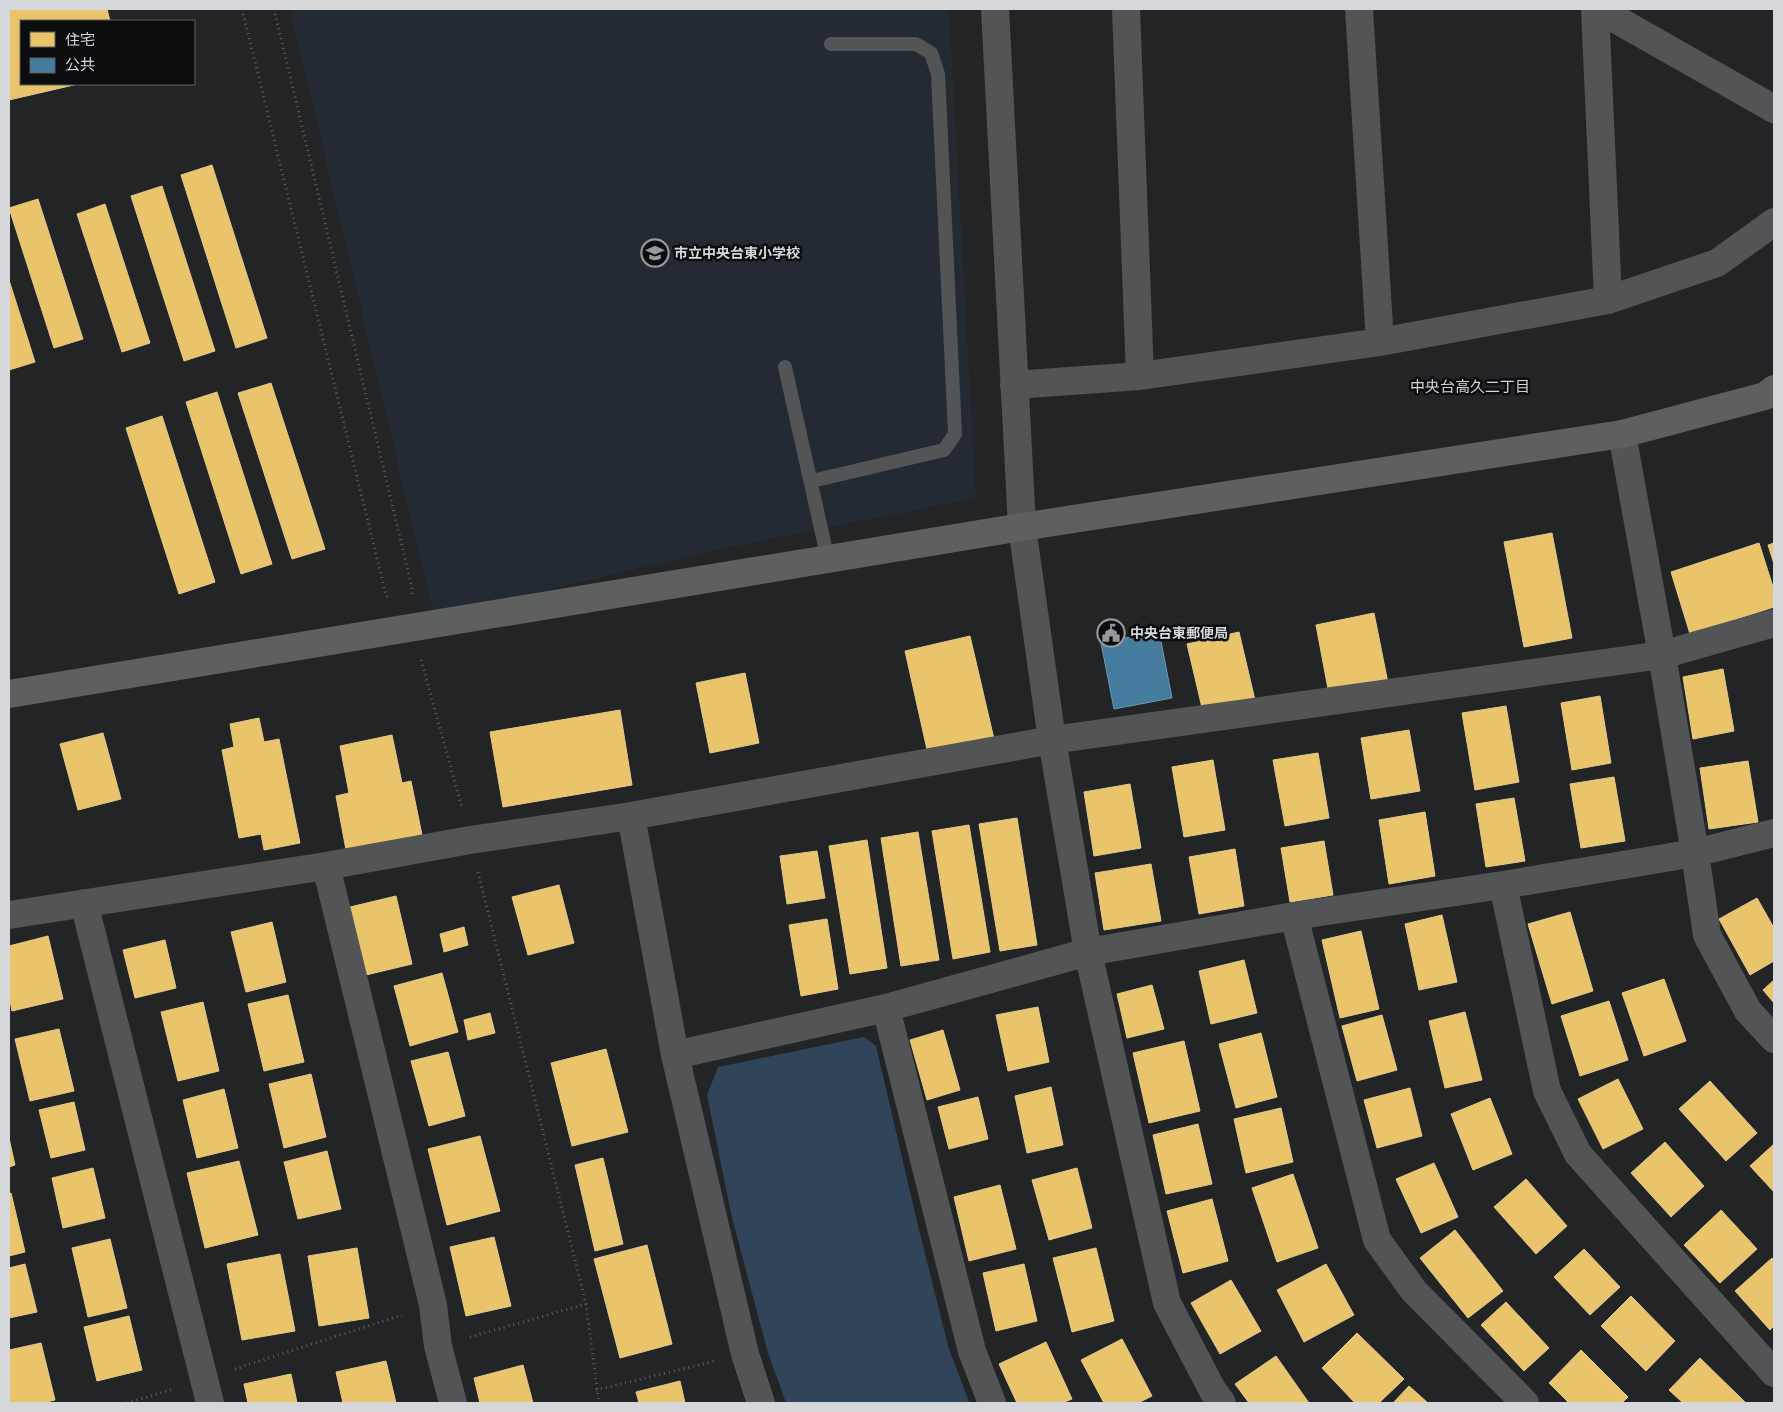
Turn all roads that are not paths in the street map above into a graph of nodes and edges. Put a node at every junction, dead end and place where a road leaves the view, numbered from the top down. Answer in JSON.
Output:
{"nodes":[{"id":1,"x":995,"y":9,"type":"edge"},
{"id":2,"x":1126,"y":9,"type":"edge"},
{"id":3,"x":1359,"y":9,"type":"edge"},
{"id":4,"x":1595,"y":9,"type":"edge"},
{"id":5,"x":1598,"y":9,"type":"edge"},
{"id":6,"x":831,"y":44,"type":"dead end"},
{"id":7,"x":1774,"y":109,"type":"edge"},
{"id":8,"x":1774,"y":222,"type":"edge"},
{"id":9,"x":1608,"y":300,"type":"junction"},
{"id":10,"x":1380,"y":342,"type":"junction"},
{"id":11,"x":785,"y":367,"type":"dead end"},
{"id":12,"x":1140,"y":376,"type":"junction"},
{"id":13,"x":1014,"y":385,"type":"junction"},
{"id":14,"x":1774,"y":389,"type":"edge"},
{"id":15,"x":1622,"y":434,"type":"junction"},
{"id":16,"x":812,"y":481,"type":"junction"},
{"id":17,"x":1022,"y":527,"type":"junction"},
{"id":18,"x":828,"y":560,"type":"junction"},
{"id":19,"x":1774,"y":623,"type":"edge"},
{"id":20,"x":1662,"y":655,"type":"junction"},
{"id":21,"x":9,"y":694,"type":"edge"},
{"id":22,"x":1052,"y":740,"type":"junction"},
{"id":23,"x":631,"y":816,"type":"junction"},
{"id":24,"x":1774,"y":833,"type":"edge"},
{"id":25,"x":1695,"y":853,"type":"junction"},
{"id":26,"x":326,"y":866,"type":"junction"},
{"id":27,"x":1503,"y":886,"type":"junction"},
{"id":28,"x":84,"y":903,"type":"junction"},
{"id":29,"x":9,"y":914,"type":"edge"},
{"id":30,"x":1294,"y":916,"type":"junction"},
{"id":31,"x":1088,"y":952,"type":"junction"},
{"id":32,"x":886,"y":1008,"type":"junction"},
{"id":33,"x":1774,"y":1038,"type":"edge"},
{"id":34,"x":675,"y":1055,"type":"junction"},
{"id":35,"x":1774,"y":1373,"type":"edge"},
{"id":36,"x":207,"y":1391,"type":"edge"},
{"id":37,"x":453,"y":1403,"type":"edge"},
{"id":38,"x":761,"y":1403,"type":"edge"},
{"id":39,"x":992,"y":1403,"type":"edge"},
{"id":40,"x":1222,"y":1403,"type":"edge"},
{"id":41,"x":1525,"y":1403,"type":"edge"}],
"edges":[{"from":1,"to":13,"type":"street"},
{"from":2,"to":12,"type":"street"},
{"from":3,"to":10,"type":"street"},
{"from":4,"to":9,"type":"street"},
{"from":5,"to":7,"type":"street"},
{"from":6,"to":16,"type":"lane"},
{"from":8,"to":9,"type":"street"},
{"from":9,"to":10,"type":"street"},
{"from":10,"to":12,"type":"street"},
{"from":11,"to":16,"type":"lane"},
{"from":12,"to":13,"type":"street"},
{"from":13,"to":17,"type":"street"},
{"from":14,"to":15,"type":"street"},
{"from":15,"to":17,"type":"street"},
{"from":15,"to":20,"type":"street"},
{"from":16,"to":18,"type":"lane"},
{"from":17,"to":18,"type":"street"},
{"from":17,"to":22,"type":"street"},
{"from":18,"to":21,"type":"street"},
{"from":19,"to":20,"type":"street"},
{"from":20,"to":22,"type":"street"},
{"from":20,"to":25,"type":"street"},
{"from":22,"to":23,"type":"street"},
{"from":22,"to":31,"type":"street"},
{"from":23,"to":26,"type":"street"},
{"from":23,"to":34,"type":"street"},
{"from":24,"to":25,"type":"street"},
{"from":25,"to":27,"type":"street"},
{"from":25,"to":33,"type":"street"},
{"from":26,"to":28,"type":"street"},
{"from":26,"to":37,"type":"street"},
{"from":27,"to":30,"type":"street"},
{"from":27,"to":35,"type":"street"},
{"from":28,"to":29,"type":"street"},
{"from":28,"to":36,"type":"street"},
{"from":30,"to":31,"type":"street"},
{"from":30,"to":41,"type":"street"},
{"from":31,"to":32,"type":"street"},
{"from":31,"to":40,"type":"street"},
{"from":32,"to":34,"type":"street"},
{"from":32,"to":39,"type":"street"},
{"from":34,"to":38,"type":"street"}]}
